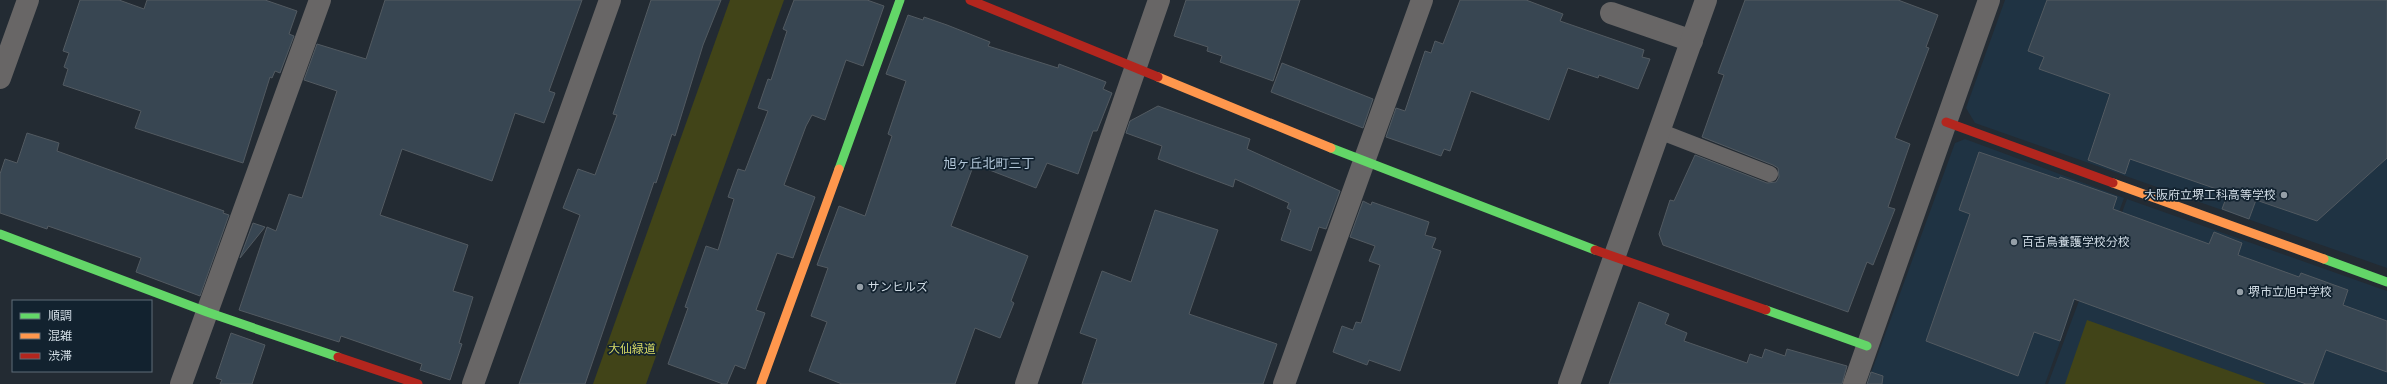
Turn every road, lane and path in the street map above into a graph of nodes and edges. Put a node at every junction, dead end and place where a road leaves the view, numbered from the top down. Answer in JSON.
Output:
{"nodes":[{"id":1,"x":28,"y":0,"type":"edge"},
{"id":2,"x":320,"y":0,"type":"edge"},
{"id":3,"x":610,"y":0,"type":"edge"},
{"id":4,"x":900,"y":0,"type":"edge"},
{"id":5,"x":970,"y":0,"type":"edge"},
{"id":6,"x":1160,"y":0,"type":"edge"},
{"id":7,"x":1422,"y":0,"type":"edge"},
{"id":8,"x":1706,"y":0,"type":"edge"},
{"id":9,"x":1989,"y":0,"type":"edge"},
{"id":10,"x":1611,"y":13,"type":"dead end"},
{"id":11,"x":1692,"y":41,"type":"junction"},
{"id":12,"x":1135,"y":68,"type":"junction"},
{"id":13,"x":0,"y":78,"type":"edge"},
{"id":14,"x":1946,"y":122,"type":"junction"},
{"id":15,"x":1659,"y":131,"type":"junction"},
{"id":16,"x":1364,"y":161,"type":"junction"},
{"id":17,"x":1770,"y":174,"type":"dead end"},
{"id":18,"x":0,"y":234,"type":"edge"},
{"id":19,"x":1613,"y":257,"type":"junction"},
{"id":20,"x":2387,"y":282,"type":"edge"},
{"id":21,"x":207,"y":312,"type":"junction"},
{"id":22,"x":1867,"y":346,"type":"junction"},
{"id":23,"x":181,"y":384,"type":"edge"},
{"id":24,"x":418,"y":384,"type":"edge"},
{"id":25,"x":473,"y":384,"type":"edge"},
{"id":26,"x":761,"y":384,"type":"edge"},
{"id":27,"x":1026,"y":384,"type":"edge"},
{"id":28,"x":1284,"y":384,"type":"edge"},
{"id":29,"x":1569,"y":384,"type":"edge"},
{"id":30,"x":1854,"y":384,"type":"edge"}],
"edges":[{"from":1,"to":13,"type":"street"},
{"from":2,"to":21,"type":"street"},
{"from":3,"to":25,"type":"street"},
{"from":4,"to":26,"type":"street"},
{"from":5,"to":12,"type":"street"},
{"from":6,"to":12,"type":"street"},
{"from":7,"to":16,"type":"street"},
{"from":8,"to":11,"type":"street"},
{"from":9,"to":14,"type":"street"},
{"from":10,"to":11,"type":"street"},
{"from":11,"to":15,"type":"street"},
{"from":12,"to":16,"type":"street"},
{"from":12,"to":27,"type":"street"},
{"from":14,"to":20,"type":"street"},
{"from":14,"to":22,"type":"street"},
{"from":15,"to":17,"type":"lane"},
{"from":15,"to":19,"type":"street"},
{"from":16,"to":19,"type":"street"},
{"from":16,"to":28,"type":"street"},
{"from":18,"to":21,"type":"street"},
{"from":19,"to":22,"type":"street"},
{"from":19,"to":29,"type":"street"},
{"from":21,"to":23,"type":"street"},
{"from":21,"to":24,"type":"street"},
{"from":22,"to":30,"type":"street"}]}
